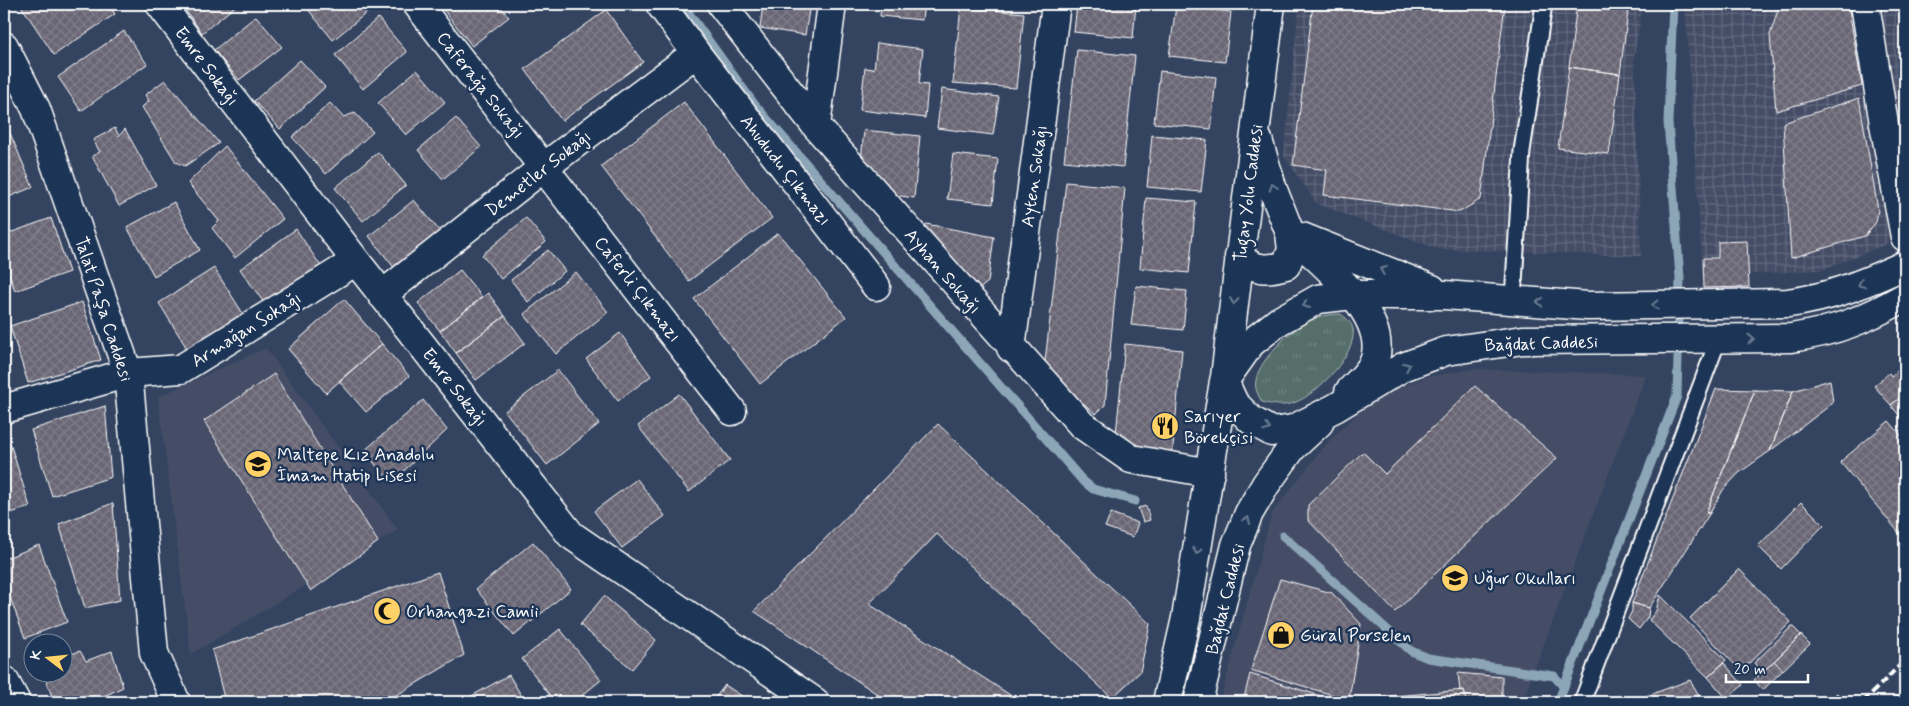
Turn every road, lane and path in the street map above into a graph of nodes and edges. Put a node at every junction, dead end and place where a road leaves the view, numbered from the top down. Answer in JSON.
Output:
{"nodes":[{"id":1,"x":160,"y":4,"type":"edge"},
{"id":2,"x":417,"y":4,"type":"edge"},
{"id":3,"x":660,"y":4,"type":"edge"},
{"id":4,"x":721,"y":4,"type":"edge"},
{"id":5,"x":832,"y":4,"type":"edge"},
{"id":6,"x":1056,"y":4,"type":"edge"},
{"id":7,"x":1271,"y":4,"type":"edge"},
{"id":8,"x":1544,"y":4,"type":"edge"},
{"id":9,"x":1865,"y":4,"type":"edge"},
{"id":10,"x":4,"y":46,"type":"edge"},
{"id":11,"x":696,"y":54,"type":"junction"},
{"id":12,"x":816,"y":126,"type":"junction"},
{"id":13,"x":1256,"y":131,"type":"junction"},
{"id":14,"x":544,"y":167,"type":"junction"},
{"id":15,"x":1290,"y":233,"type":"junction"},
{"id":16,"x":1905,"y":237,"type":"edge"},
{"id":17,"x":1239,"y":257,"type":"junction"},
{"id":18,"x":356,"y":261,"type":"junction"},
{"id":19,"x":1905,"y":265,"type":"edge"},
{"id":20,"x":876,"y":286,"type":"dead end"},
{"id":21,"x":382,"y":295,"type":"junction"},
{"id":22,"x":1353,"y":295,"type":"junction"},
{"id":23,"x":1444,"y":295,"type":"junction"},
{"id":24,"x":1905,"y":297,"type":"edge"},
{"id":25,"x":1513,"y":300,"type":"junction"},
{"id":26,"x":1710,"y":339,"type":"junction"},
{"id":27,"x":1011,"y":348,"type":"junction"},
{"id":28,"x":128,"y":373,"type":"junction"},
{"id":29,"x":1224,"y":382,"type":"junction"},
{"id":30,"x":1335,"y":408,"type":"junction"},
{"id":31,"x":4,"y":409,"type":"edge"},
{"id":32,"x":732,"y":411,"type":"dead end"},
{"id":33,"x":1210,"y":473,"type":"junction"},
{"id":34,"x":4,"y":680,"type":"edge"},
{"id":35,"x":16,"y":702,"type":"edge"},
{"id":36,"x":176,"y":702,"type":"edge"},
{"id":37,"x":815,"y":702,"type":"edge"},
{"id":38,"x":1167,"y":702,"type":"edge"},
{"id":39,"x":1198,"y":702,"type":"edge"},
{"id":40,"x":1582,"y":702,"type":"edge"}],
"edges":[{"from":1,"to":18,"type":"street","name":"Emre Sokağı"},
{"from":2,"to":14,"type":"street","name":"Caferağa Sokağı"},
{"from":3,"to":11,"type":"street","name":"Ahududu Çıkmazı"},
{"from":4,"to":12,"type":"street","name":"Ayhan Sokağı"},
{"from":5,"to":12,"type":"street"},
{"from":6,"to":27,"type":"street","name":"Ayten Sokağı"},
{"from":7,"to":13,"type":"street","name":"Tugay Yolu Caddesi"},
{"from":8,"to":25,"type":"lane"},
{"from":9,"to":16,"type":"street"},
{"from":10,"to":28,"type":"street","name":"Talat Paşa Caddesi"},
{"from":11,"to":14,"type":"street","name":"Demetler Sokağı"},
{"from":11,"to":20,"type":"street","name":"Ahududu Çıkmazı"},
{"from":12,"to":27,"type":"street","name":"Ayhan Sokağı"},
{"from":15,"to":13,"type":"street","one_way":true},
{"from":13,"to":17,"type":"street","name":"Tugay Yolu Caddesi"},
{"from":14,"to":21,"type":"street","name":"Demetler Sokağı"},
{"from":14,"to":32,"type":"street","name":"Caferli Çıkmazı"},
{"from":15,"to":17,"type":"street"},
{"from":15,"to":22,"type":"street"},
{"from":23,"to":15,"type":"street","one_way":true},
{"from":17,"to":29,"type":"street","name":"Tugay Yolu Caddesi","one_way":true},
{"from":18,"to":21,"type":"street","name":"Emre Sokağı"},
{"from":18,"to":28,"type":"street","name":"Armağan Sokağı"},
{"from":19,"to":25,"type":"street","name":"Bağdat Caddesi","one_way":true},
{"from":21,"to":37,"type":"street","name":"Emre Sokağı"},
{"from":22,"to":23,"type":"street","name":"Bağdat Caddesi"},
{"from":22,"to":29,"type":"street","name":"Bağdat Caddesi","one_way":true},
{"from":22,"to":30,"type":"street","name":"Bağdat Caddesi"},
{"from":23,"to":25,"type":"street","name":"Bağdat Caddesi"},
{"from":26,"to":24,"type":"street","name":"Bağdat Caddesi","one_way":true},
{"from":30,"to":26,"type":"street","name":"Bağdat Caddesi","one_way":true},
{"from":26,"to":40,"type":"lane"},
{"from":27,"to":33,"type":"street","name":"Ayhan Sokağı"},
{"from":28,"to":31,"type":"street","name":"Armağan Sokağı"},
{"from":28,"to":36,"type":"street","name":"Talat Paşa Caddesi"},
{"from":29,"to":30,"type":"street","name":"Bağdat Caddesi","one_way":true},
{"from":29,"to":33,"type":"street","name":"Bağdat Caddesi"},
{"from":39,"to":30,"type":"street","name":"Bağdat Caddesi","one_way":true},
{"from":33,"to":38,"type":"street","name":"Bağdat Caddesi","one_way":true},
{"from":34,"to":35,"type":"street"}]}
